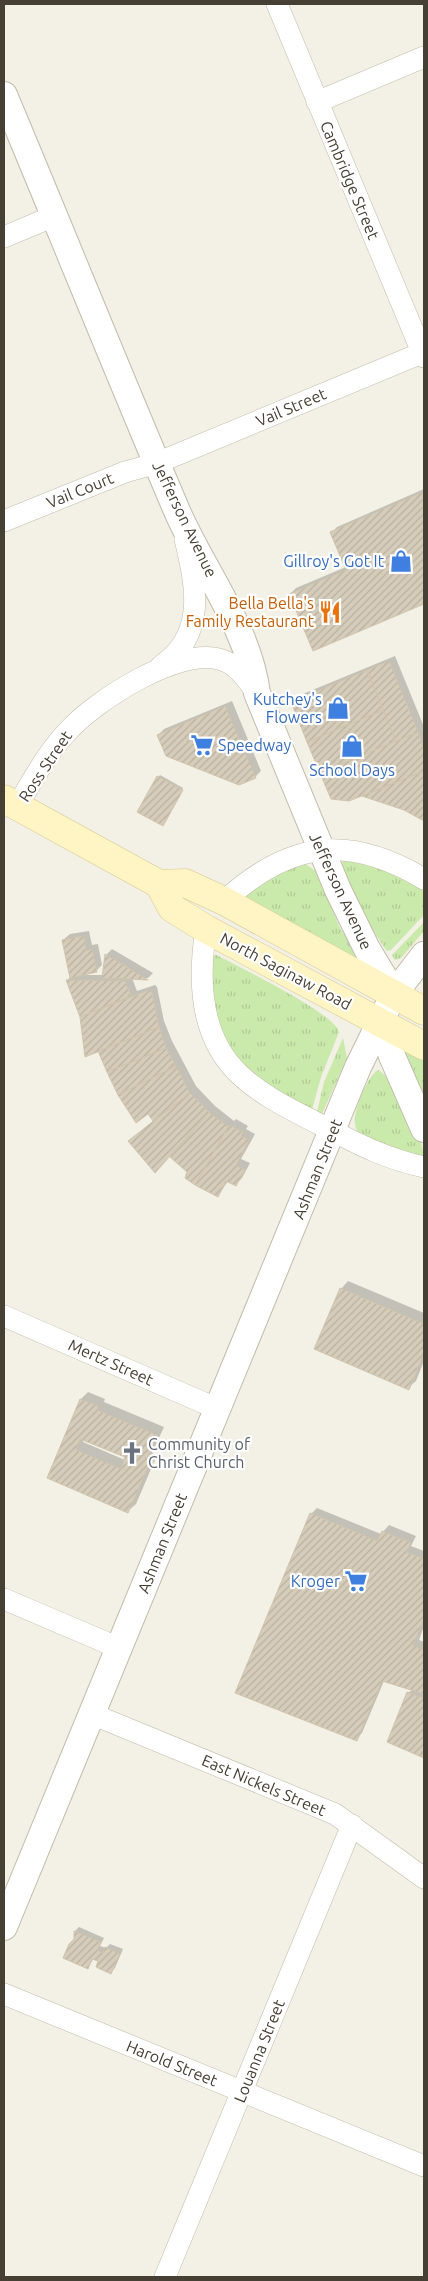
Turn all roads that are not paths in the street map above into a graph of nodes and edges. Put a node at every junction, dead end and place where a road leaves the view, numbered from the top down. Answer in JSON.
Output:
{"nodes":[{"id":1,"x":276,"y":4,"type":"edge"},
{"id":2,"x":424,"y":57,"type":"edge"},
{"id":3,"x":4,"y":95,"type":"edge"},
{"id":4,"x":318,"y":102,"type":"junction"},
{"id":5,"x":54,"y":216,"type":"junction"},
{"id":6,"x":4,"y":237,"type":"edge"},
{"id":7,"x":423,"y":354,"type":"edge"},
{"id":8,"x":157,"y":463,"type":"junction"},
{"id":9,"x":178,"y":513,"type":"junction"},
{"id":10,"x":4,"y":521,"type":"edge"},
{"id":11,"x":146,"y":675,"type":"junction"},
{"id":12,"x":257,"y":693,"type":"junction"},
{"id":13,"x":10,"y":803,"type":"edge"},
{"id":14,"x":321,"y":849,"type":"junction"},
{"id":15,"x":424,"y":879,"type":"edge"},
{"id":16,"x":159,"y":884,"type":"junction"},
{"id":17,"x":224,"y":901,"type":"junction"},
{"id":18,"x":206,"y":929,"type":"junction"},
{"id":19,"x":424,"y":955,"type":"edge"},
{"id":20,"x":394,"y":994,"type":"junction"},
{"id":21,"x":424,"y":1011,"type":"edge"},
{"id":22,"x":380,"y":1021,"type":"junction"},
{"id":23,"x":424,"y":1046,"type":"edge"},
{"id":24,"x":424,"y":1129,"type":"edge"},
{"id":25,"x":332,"y":1131,"type":"junction"},
{"id":26,"x":424,"y":1167,"type":"edge"},
{"id":27,"x":4,"y":1316,"type":"edge"},
{"id":28,"x":218,"y":1409,"type":"junction"},
{"id":29,"x":4,"y":1599,"type":"edge"},
{"id":30,"x":119,"y":1648,"type":"junction"},
{"id":31,"x":92,"y":1714,"type":"junction"},
{"id":32,"x":352,"y":1825,"type":"junction"},
{"id":33,"x":424,"y":1878,"type":"edge"},
{"id":34,"x":4,"y":1927,"type":"edge"},
{"id":35,"x":4,"y":1994,"type":"edge"},
{"id":36,"x":242,"y":2091,"type":"junction"},
{"id":37,"x":424,"y":2166,"type":"edge"},
{"id":38,"x":165,"y":2277,"type":"edge"}],
"edges":[{"from":1,"to":4,"type":"street","name":"Cambridge Street"},
{"from":2,"to":4,"type":"street"},
{"from":3,"to":5,"type":"street","name":"Jefferson Avenue"},
{"from":4,"to":7,"type":"street","name":"Cambridge Street"},
{"from":5,"to":6,"type":"street"},
{"from":5,"to":8,"type":"street","name":"Jefferson Avenue"},
{"from":7,"to":8,"type":"street","name":"Vail Street"},
{"from":8,"to":9,"type":"street","name":"Jefferson Avenue"},
{"from":8,"to":10,"type":"street","name":"Vail Court"},
{"from":9,"to":11,"type":"street","name":"Ross Street"},
{"from":9,"to":12,"type":"street","name":"Jefferson Avenue"},
{"from":11,"to":12,"type":"street","name":"Ross Street"},
{"from":11,"to":13,"type":"street","name":"Ross Street"},
{"from":12,"to":14,"type":"street","name":"Jefferson Avenue"},
{"from":13,"to":16,"type":"main road"},
{"from":14,"to":15,"type":"street"},
{"from":14,"to":17,"type":"street"},
{"from":14,"to":20,"type":"street","name":"Jefferson Avenue"},
{"from":16,"to":17,"type":"main road","name":"North Saginaw Road"},
{"from":16,"to":18,"type":"main road","name":"North Saginaw Road"},
{"from":17,"to":20,"type":"main road","name":"North Saginaw Road"},
{"from":18,"to":22,"type":"main road","name":"North Saginaw Road"},
{"from":18,"to":25,"type":"street"},
{"from":19,"to":20,"type":"street","name":"Ashman Street"},
{"from":20,"to":21,"type":"main road","name":"North Saginaw Road"},
{"from":20,"to":22,"type":"street","name":"Ashman Street"},
{"from":22,"to":23,"type":"main road","name":"North Saginaw Road"},
{"from":22,"to":24,"type":"street"},
{"from":22,"to":25,"type":"street","name":"Ashman Street"},
{"from":25,"to":26,"type":"street"},
{"from":25,"to":28,"type":"street","name":"Ashman Street"},
{"from":27,"to":28,"type":"street","name":"Mertz Street"},
{"from":28,"to":30,"type":"street","name":"Ashman Street"},
{"from":29,"to":30,"type":"street"},
{"from":30,"to":31,"type":"street","name":"Ashman Street"},
{"from":31,"to":32,"type":"street","name":"East Nickels Street"},
{"from":31,"to":34,"type":"street","name":"Ashman Street"},
{"from":32,"to":33,"type":"street","name":"East Nickels Street"},
{"from":32,"to":36,"type":"street","name":"Louanna Street"},
{"from":35,"to":36,"type":"street","name":"Harold Street"},
{"from":36,"to":37,"type":"street","name":"Harold Street"},
{"from":36,"to":38,"type":"street","name":"Louanna Street"}]}
